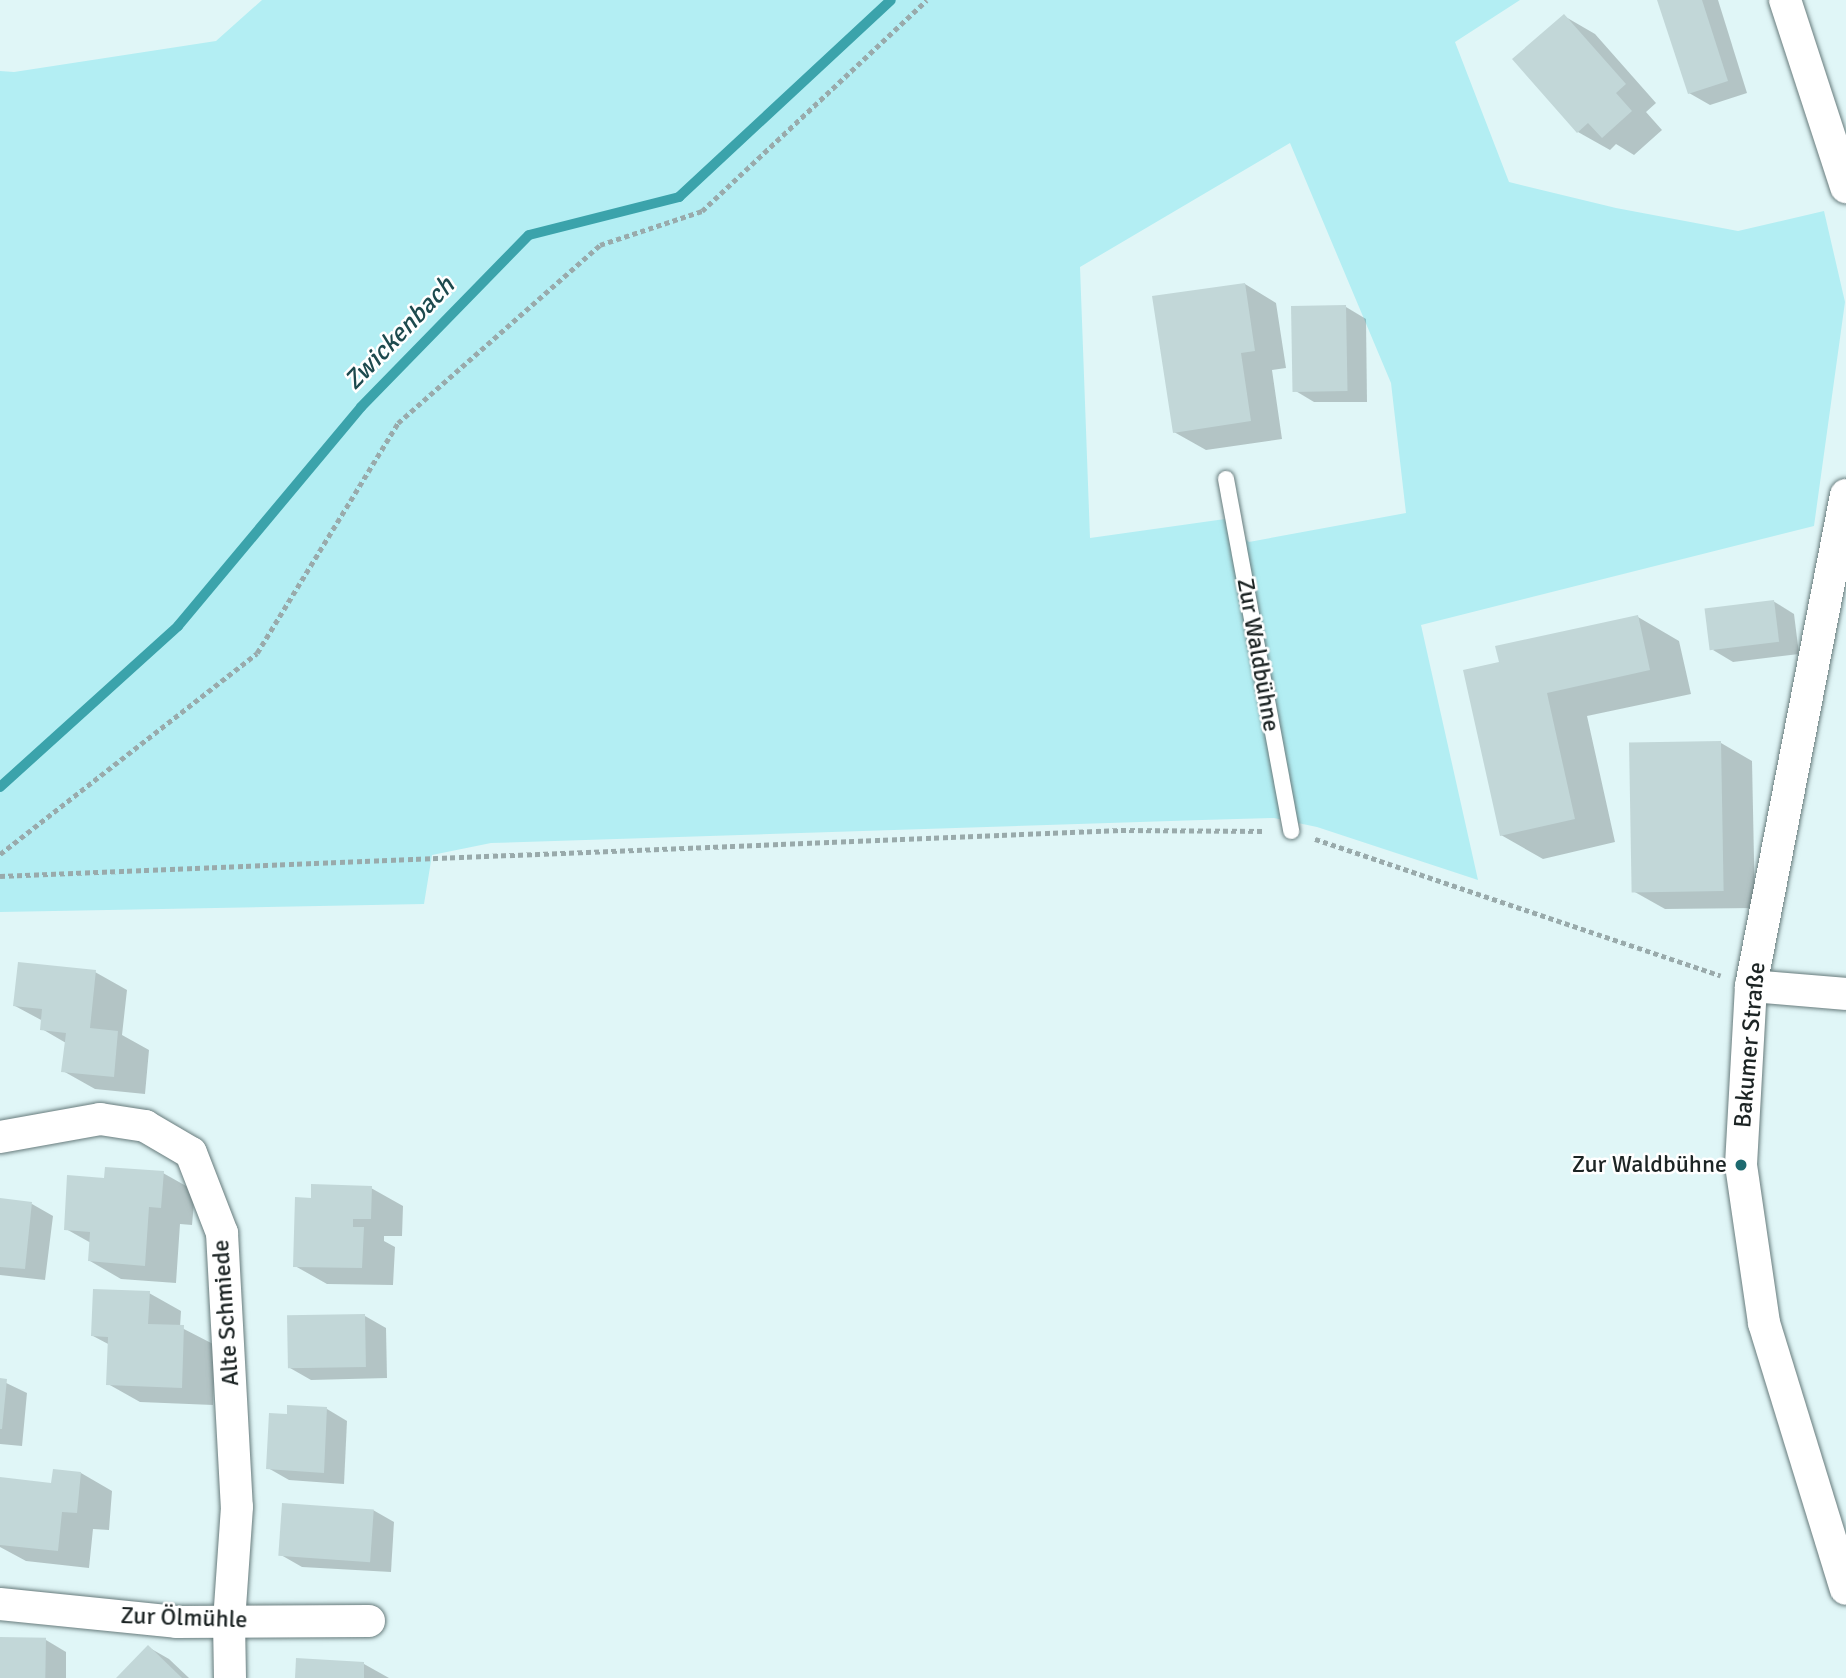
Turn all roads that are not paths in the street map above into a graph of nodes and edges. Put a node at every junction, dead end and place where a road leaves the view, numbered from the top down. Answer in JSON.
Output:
{"nodes":[{"id":1,"x":1785,"y":0,"type":"edge"},
{"id":2,"x":1846,"y":187,"type":"edge"},
{"id":3,"x":1226,"y":479,"type":"dead end"},
{"id":4,"x":1846,"y":495,"type":"edge"},
{"id":5,"x":1291,"y":831,"type":"road end"},
{"id":6,"x":1751,"y":986,"type":"junction"},
{"id":7,"x":1846,"y":994,"type":"edge"},
{"id":8,"x":0,"y":1136,"type":"edge"},
{"id":9,"x":1846,"y":1589,"type":"edge"},
{"id":10,"x":0,"y":1604,"type":"edge"},
{"id":11,"x":229,"y":1621,"type":"junction"},
{"id":12,"x":369,"y":1621,"type":"dead end"},
{"id":13,"x":230,"y":1678,"type":"edge"}],
"edges":[{"from":1,"to":2,"type":"street"},
{"from":3,"to":5,"type":"lane","name":"Zur Waldbühne"},
{"from":4,"to":6,"type":"street","name":"Bakumer Straße"},
{"from":6,"to":7,"type":"street"},
{"from":6,"to":9,"type":"street","name":"Bakumer Straße"},
{"from":8,"to":11,"type":"street","name":"Alte Schmiede"},
{"from":10,"to":11,"type":"street","name":"Zur Ölmühle"},
{"from":11,"to":12,"type":"street","name":"Zur Ölmühle"},
{"from":11,"to":13,"type":"street","name":"Alte Schmiede"}]}
